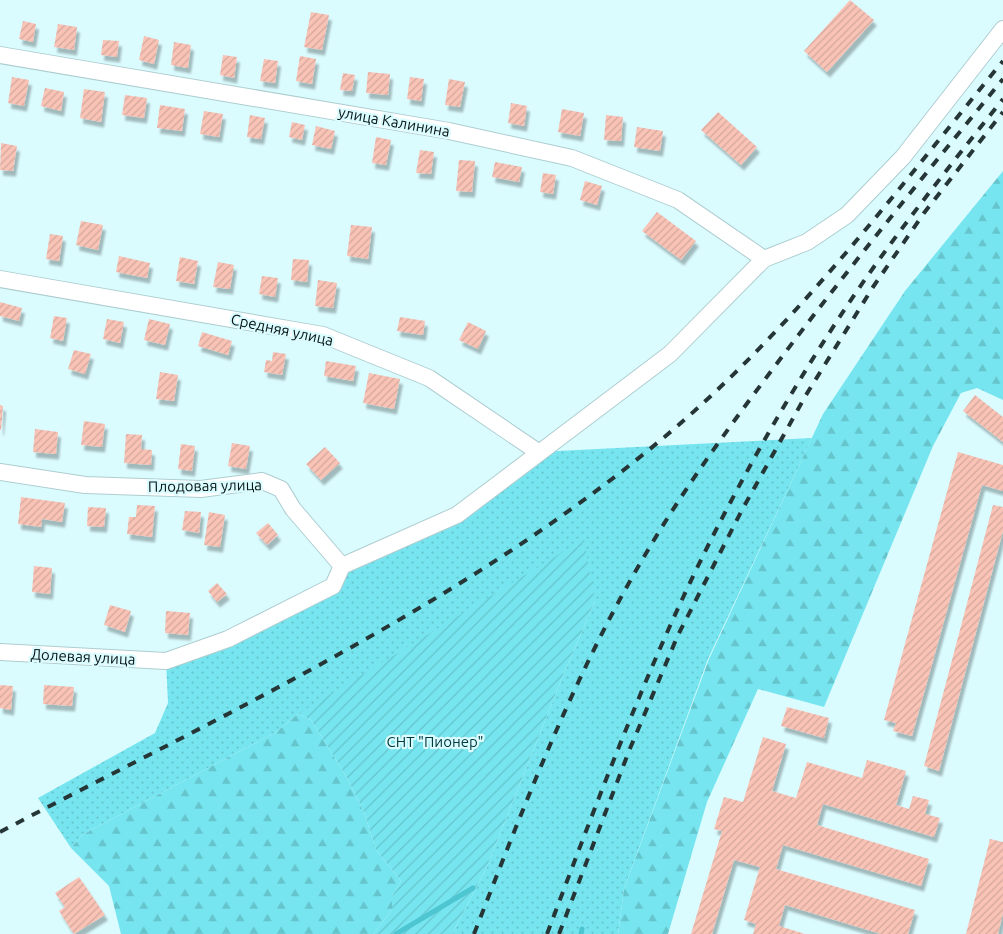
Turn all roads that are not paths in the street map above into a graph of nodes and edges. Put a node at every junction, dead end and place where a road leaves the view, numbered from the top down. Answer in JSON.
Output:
{"nodes":[{"id":1,"x":1003,"y":29,"type":"edge"},
{"id":2,"x":0,"y":54,"type":"edge"},
{"id":3,"x":764,"y":259,"type":"junction"},
{"id":4,"x":0,"y":279,"type":"edge"},
{"id":5,"x":538,"y":452,"type":"junction"},
{"id":6,"x":0,"y":472,"type":"edge"},
{"id":7,"x":342,"y":566,"type":"junction"},
{"id":8,"x":0,"y":652,"type":"edge"}],
"edges":[{"from":1,"to":3,"type":"street"},
{"from":2,"to":3,"type":"street","name":"улица Калинина"},
{"from":3,"to":5,"type":"street"},
{"from":4,"to":5,"type":"street","name":"Средняя улица"},
{"from":5,"to":7,"type":"street"},
{"from":6,"to":7,"type":"street","name":"Плодовая улица"},
{"from":7,"to":8,"type":"street","name":"Долевая улица"}]}
